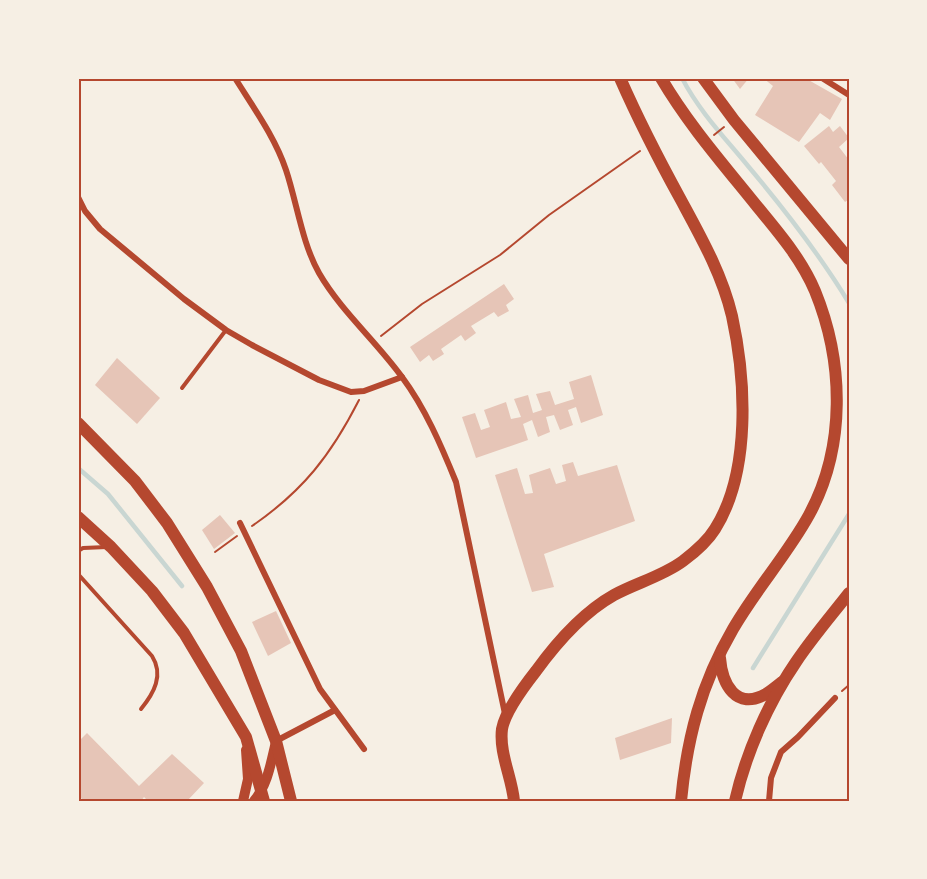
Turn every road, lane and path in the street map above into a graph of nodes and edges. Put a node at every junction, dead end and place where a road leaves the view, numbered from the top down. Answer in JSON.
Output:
{"nodes":[{"id":1,"x":235,"y":78,"type":"edge"},
{"id":2,"x":620,"y":78,"type":"edge"},
{"id":3,"x":661,"y":78,"type":"edge"},
{"id":4,"x":703,"y":78,"type":"edge"},
{"id":5,"x":822,"y":78,"type":"edge"},
{"id":6,"x":849,"y":95,"type":"edge"},
{"id":7,"x":725,"y":126,"type":"dead end"},
{"id":8,"x":714,"y":135,"type":"dead end"},
{"id":9,"x":652,"y":142,"type":"junction"},
{"id":10,"x":78,"y":197,"type":"edge"},
{"id":11,"x":849,"y":260,"type":"edge"},
{"id":12,"x":226,"y":330,"type":"junction"},
{"id":13,"x":374,"y":341,"type":"junction"},
{"id":14,"x":402,"y":377,"type":"junction"},
{"id":15,"x":182,"y":388,"type":"dead end"},
{"id":16,"x":364,"y":391,"type":"junction"},
{"id":17,"x":78,"y":423,"type":"edge"},
{"id":18,"x":78,"y":517,"type":"edge"},
{"id":19,"x":240,"y":523,"type":"dead end"},
{"id":20,"x":244,"y":531,"type":"junction"},
{"id":21,"x":111,"y":547,"type":"junction"},
{"id":22,"x":78,"y":551,"type":"edge"},
{"id":23,"x":215,"y":552,"type":"dead end"},
{"id":24,"x":78,"y":574,"type":"edge"},
{"id":25,"x":849,"y":593,"type":"edge"},
{"id":26,"x":720,"y":654,"type":"junction"},
{"id":27,"x":784,"y":681,"type":"junction"},
{"id":28,"x":835,"y":698,"type":"dead end"},
{"id":29,"x":141,"y":709,"type":"dead end"},
{"id":30,"x":336,"y":710,"type":"junction"},
{"id":31,"x":506,"y":718,"type":"junction"},
{"id":32,"x":246,"y":737,"type":"junction"},
{"id":33,"x":276,"y":741,"type":"junction"},
{"id":34,"x":364,"y":749,"type":"dead end"},
{"id":35,"x":259,"y":798,"type":"edge"},
{"id":36,"x":243,"y":801,"type":"edge"},
{"id":37,"x":291,"y":801,"type":"edge"},
{"id":38,"x":514,"y":801,"type":"edge"},
{"id":39,"x":681,"y":801,"type":"edge"},
{"id":40,"x":735,"y":801,"type":"edge"},
{"id":41,"x":770,"y":801,"type":"edge"}],
"edges":[{"from":1,"to":13,"type":"street"},
{"from":2,"to":9,"type":"main road"},
{"from":3,"to":26,"type":"main road"},
{"from":4,"to":11,"type":"main road"},
{"from":5,"to":6,"type":"street"},
{"from":7,"to":8,"type":"path"},
{"from":9,"to":13,"type":"path"},
{"from":9,"to":31,"type":"main road"},
{"from":10,"to":12,"type":"street"},
{"from":12,"to":15,"type":"lane"},
{"from":12,"to":16,"type":"street"},
{"from":13,"to":14,"type":"street"},
{"from":14,"to":16,"type":"street"},
{"from":14,"to":31,"type":"street"},
{"from":16,"to":20,"type":"path"},
{"from":17,"to":33,"type":"main road"},
{"from":18,"to":21,"type":"main road"},
{"from":19,"to":20,"type":"street"},
{"from":20,"to":23,"type":"path"},
{"from":20,"to":30,"type":"street"},
{"from":21,"to":22,"type":"lane"},
{"from":21,"to":32,"type":"main road"},
{"from":24,"to":29,"type":"lane"},
{"from":25,"to":27,"type":"main road"},
{"from":26,"to":27,"type":"main road"},
{"from":26,"to":39,"type":"main road"},
{"from":27,"to":40,"type":"main road"},
{"from":28,"to":41,"type":"street"},
{"from":30,"to":33,"type":"street"},
{"from":30,"to":34,"type":"street"},
{"from":31,"to":38,"type":"main road"},
{"from":32,"to":35,"type":"main road"},
{"from":32,"to":36,"type":"street"},
{"from":33,"to":35,"type":"street"},
{"from":33,"to":37,"type":"main road"}]}
